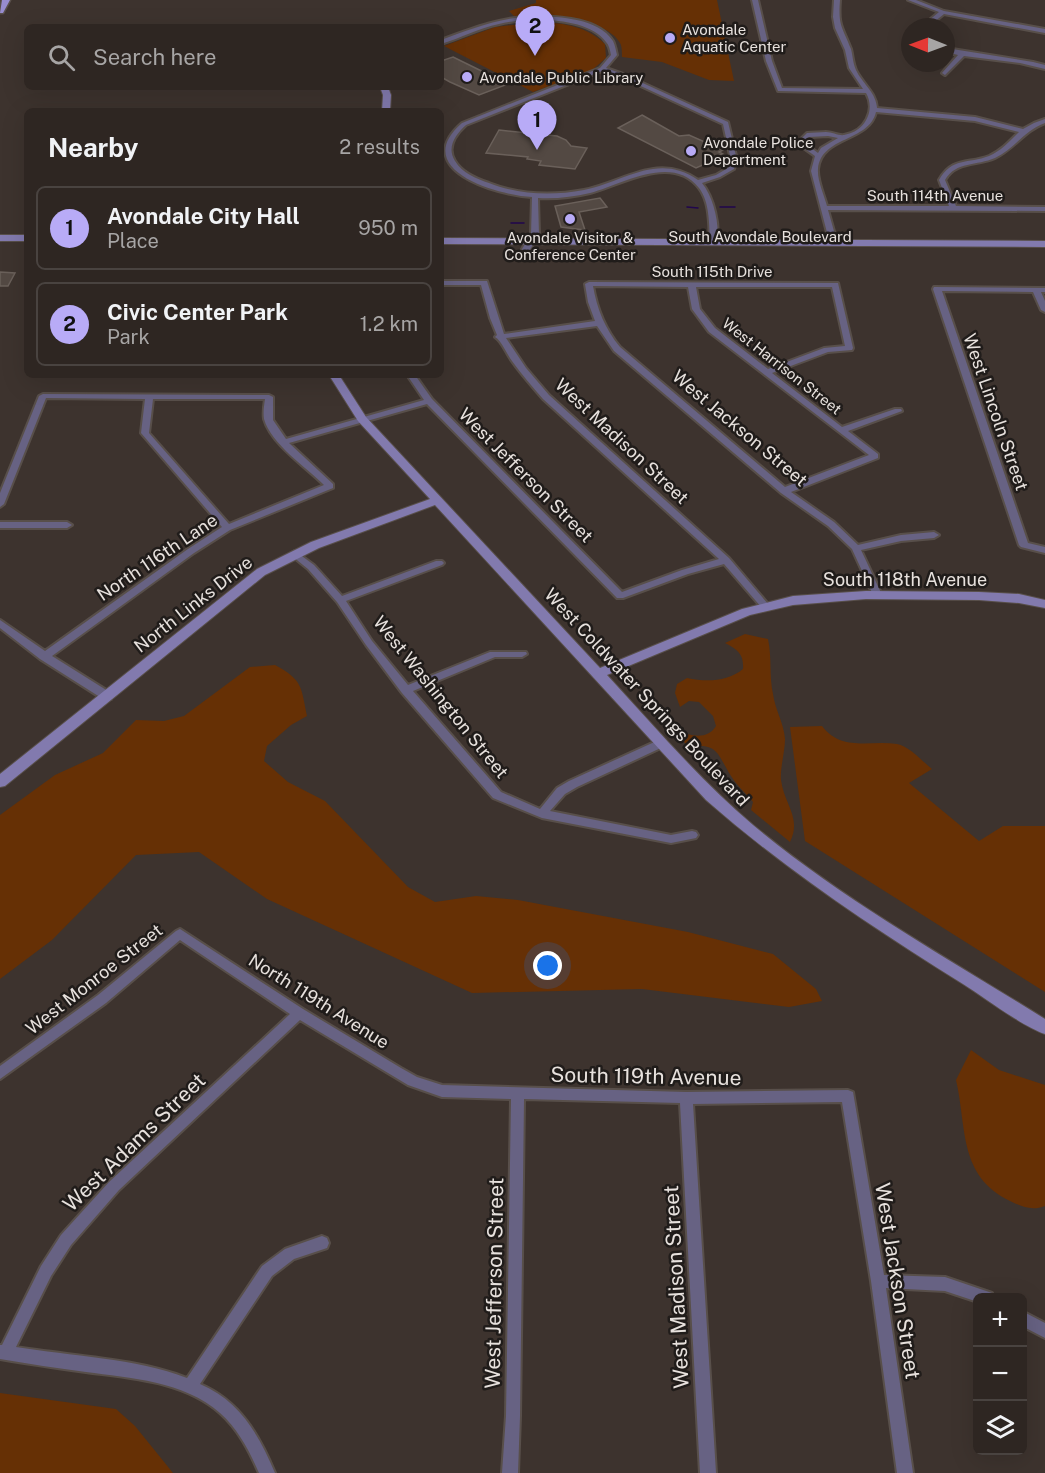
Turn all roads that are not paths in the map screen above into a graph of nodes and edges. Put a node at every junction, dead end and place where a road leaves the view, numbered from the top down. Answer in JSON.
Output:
{"nodes":[{"id":1,"x":6,"y":0,"type":"edge"},
{"id":2,"x":755,"y":0,"type":"edge"},
{"id":3,"x":837,"y":0,"type":"edge"},
{"id":4,"x":911,"y":0,"type":"edge"},
{"id":5,"x":0,"y":11,"type":"edge"},
{"id":6,"x":943,"y":12,"type":"junction"},
{"id":7,"x":935,"y":18,"type":"edge"},
{"id":8,"x":1045,"y":31,"type":"edge"},
{"id":9,"x":444,"y":41,"type":"edge"},
{"id":10,"x":955,"y":52,"type":"edge"},
{"id":11,"x":962,"y":54,"type":"junction"},
{"id":12,"x":955,"y":61,"type":"edge"},
{"id":13,"x":1045,"y":67,"type":"edge"},
{"id":14,"x":602,"y":69,"type":"junction"},
{"id":15,"x":385,"y":90,"type":"edge"},
{"id":16,"x":867,"y":91,"type":"junction"},
{"id":17,"x":386,"y":108,"type":"edge"},
{"id":18,"x":874,"y":110,"type":"junction"},
{"id":19,"x":1045,"y":121,"type":"edge"},
{"id":20,"x":1022,"y":131,"type":"junction"},
{"id":21,"x":844,"y":138,"type":"junction"},
{"id":22,"x":446,"y":139,"type":"edge"},
{"id":23,"x":817,"y":155,"type":"junction"},
{"id":24,"x":698,"y":182,"type":"junction"},
{"id":25,"x":535,"y":196,"type":"junction"},
{"id":26,"x":824,"y":208,"type":"junction"},
{"id":27,"x":954,"y":209,"type":"junction"},
{"id":28,"x":1045,"y":209,"type":"edge"},
{"id":29,"x":0,"y":238,"type":"edge"},
{"id":30,"x":24,"y":238,"type":"edge"},
{"id":31,"x":444,"y":241,"type":"edge"},
{"id":32,"x":833,"y":243,"type":"junction"},
{"id":33,"x":1045,"y":244,"type":"edge"},
{"id":34,"x":24,"y":246,"type":"edge"},
{"id":35,"x":528,"y":246,"type":"junction"},
{"id":36,"x":715,"y":246,"type":"junction"},
{"id":37,"x":0,"y":247,"type":"edge"},
{"id":38,"x":444,"y":249,"type":"edge"},
{"id":39,"x":1045,"y":252,"type":"edge"},
{"id":40,"x":444,"y":283,"type":"edge"},
{"id":41,"x":589,"y":284,"type":"joint"},
{"id":42,"x":692,"y":285,"type":"junction"},
{"id":43,"x":1041,"y":290,"type":"edge"},
{"id":44,"x":1045,"y":310,"type":"edge"},
{"id":45,"x":599,"y":323,"type":"junction"},
{"id":46,"x":500,"y":337,"type":"junction"},
{"id":47,"x":766,"y":372,"type":"junction"},
{"id":48,"x":336,"y":378,"type":"edge"},
{"id":49,"x":413,"y":378,"type":"edge"},
{"id":50,"x":149,"y":396,"type":"junction"},
{"id":51,"x":429,"y":401,"type":"junction"},
{"id":52,"x":898,"y":411,"type":"dead end"},
{"id":53,"x":362,"y":419,"type":"junction"},
{"id":54,"x":842,"y":430,"type":"junction"},
{"id":55,"x":283,"y":442,"type":"junction"},
{"id":56,"x":784,"y":491,"type":"junction"},
{"id":57,"x":436,"y":501,"type":"junction"},
{"id":58,"x":0,"y":504,"type":"edge"},
{"id":59,"x":0,"y":525,"type":"edge"},
{"id":60,"x":67,"y":525,"type":"dead end"},
{"id":61,"x":227,"y":528,"type":"junction"},
{"id":62,"x":934,"y":535,"type":"dead end"},
{"id":63,"x":856,"y":548,"type":"junction"},
{"id":64,"x":1045,"y":550,"type":"edge"},
{"id":65,"x":295,"y":554,"type":"junction"},
{"id":66,"x":726,"y":560,"type":"junction"},
{"id":67,"x":439,"y":563,"type":"dead end"},
{"id":68,"x":877,"y":595,"type":"junction"},
{"id":69,"x":340,"y":600,"type":"junction"},
{"id":70,"x":1045,"y":604,"type":"edge"},
{"id":71,"x":765,"y":606,"type":"junction"},
{"id":72,"x":0,"y":623,"type":"edge"},
{"id":73,"x":522,"y":654,"type":"dead end"},
{"id":74,"x":44,"y":657,"type":"junction"},
{"id":75,"x":598,"y":674,"type":"junction"},
{"id":76,"x":406,"y":690,"type":"junction"},
{"id":77,"x":107,"y":696,"type":"junction"},
{"id":78,"x":661,"y":743,"type":"junction"},
{"id":79,"x":0,"y":782,"type":"edge"},
{"id":80,"x":542,"y":814,"type":"junction"},
{"id":81,"x":692,"y":835,"type":"dead end"},
{"id":82,"x":180,"y":934,"type":"joint"},
{"id":83,"x":299,"y":1013,"type":"junction"},
{"id":84,"x":1045,"y":1027,"type":"edge"},
{"id":85,"x":0,"y":1073,"type":"edge"},
{"id":86,"x":442,"y":1091,"type":"joint"},
{"id":87,"x":518,"y":1094,"type":"junction"},
{"id":88,"x":849,"y":1096,"type":"joint"},
{"id":89,"x":686,"y":1098,"type":"junction"},
{"id":90,"x":322,"y":1243,"type":"dead end"},
{"id":91,"x":878,"y":1281,"type":"junction"},
{"id":92,"x":973,"y":1293,"type":"edge"},
{"id":93,"x":1027,"y":1320,"type":"edge"},
{"id":94,"x":1045,"y":1331,"type":"edge"},
{"id":95,"x":3,"y":1353,"type":"edge"},
{"id":96,"x":190,"y":1385,"type":"junction"},
{"id":97,"x":267,"y":1473,"type":"edge"},
{"id":98,"x":510,"y":1473,"type":"edge"},
{"id":99,"x":708,"y":1473,"type":"edge"},
{"id":100,"x":905,"y":1473,"type":"edge"}],
"edges":[{"from":1,"to":5,"type":"main road"},
{"from":2,"to":16,"type":"street"},
{"from":3,"to":16,"type":"street"},
{"from":4,"to":6,"type":"street"},
{"from":6,"to":7,"type":"street"},
{"from":6,"to":8,"type":"street"},
{"from":9,"to":14,"type":"street"},
{"from":10,"to":11,"type":"street"},
{"from":11,"to":12,"type":"street"},
{"from":11,"to":13,"type":"street"},
{"from":14,"to":22,"type":"street"},
{"from":14,"to":24,"type":"street"},
{"from":15,"to":17,"type":"street"},
{"from":16,"to":18,"type":"street"},
{"from":18,"to":20,"type":"street"},
{"from":18,"to":21,"type":"street"},
{"from":19,"to":20,"type":"street"},
{"from":20,"to":27,"type":"street"},
{"from":21,"to":23,"type":"street"},
{"from":21,"to":23,"type":"street"},
{"from":22,"to":25,"type":"street"},
{"from":23,"to":26,"type":"street"},
{"from":24,"to":25,"type":"street"},
{"from":24,"to":36,"type":"street"},
{"from":25,"to":35,"type":"street"},
{"from":26,"to":27,"type":"street","name":"South 114th Avenue"},
{"from":26,"to":32,"type":"street"},
{"from":27,"to":28,"type":"street","name":"South 114th Avenue"},
{"from":29,"to":30,"type":"street"},
{"from":31,"to":35,"type":"street"},
{"from":32,"to":33,"type":"street","name":"South Avondale Boulevard"},
{"from":32,"to":36,"type":"street","name":"South Avondale Boulevard"},
{"from":34,"to":37,"type":"street"},
{"from":35,"to":36,"type":"street","name":"South Avondale Boulevard"},
{"from":35,"to":38,"type":"street","name":"South Avondale Boulevard"},
{"from":36,"to":39,"type":"street","name":"South Avondale Boulevard"},
{"from":40,"to":46,"type":"street","name":"West Madison Street"},
{"from":41,"to":42,"type":"street","name":"South 115th Drive"},
{"from":41,"to":45,"type":"street","name":"West Jackson Street"},
{"from":42,"to":47,"type":"street","name":"West Harrison Street"},
{"from":42,"to":47,"type":"street","name":"South 115th Drive"},
{"from":43,"to":44,"type":"street"},
{"from":43,"to":64,"type":"street","name":"West Lincoln Street"},
{"from":45,"to":46,"type":"street"},
{"from":45,"to":56,"type":"street","name":"West Jackson Street"},
{"from":46,"to":66,"type":"street","name":"West Madison Street"},
{"from":47,"to":54,"type":"street","name":"West Harrison Street"},
{"from":48,"to":53,"type":"street","name":"West Coldwater Springs Boulevard"},
{"from":49,"to":51,"type":"street","name":"West Jefferson Street"},
{"from":50,"to":55,"type":"street"},
{"from":50,"to":58,"type":"street"},
{"from":50,"to":61,"type":"street"},
{"from":51,"to":53,"type":"street"},
{"from":51,"to":66,"type":"street","name":"West Jefferson Street"},
{"from":52,"to":54,"type":"street"},
{"from":53,"to":55,"type":"street"},
{"from":53,"to":57,"type":"street","name":"West Coldwater Springs Boulevard"},
{"from":54,"to":56,"type":"street","name":"West Harrison Street"},
{"from":55,"to":61,"type":"street","name":"North 116th Lane"},
{"from":56,"to":63,"type":"street","name":"West Jackson Street"},
{"from":57,"to":65,"type":"street","name":"North Links Drive"},
{"from":57,"to":75,"type":"street","name":"West Coldwater Springs Boulevard"},
{"from":59,"to":60,"type":"street"},
{"from":61,"to":74,"type":"street","name":"North 116th Lane"},
{"from":62,"to":63,"type":"street"},
{"from":63,"to":68,"type":"street","name":"West Jackson Street"},
{"from":65,"to":69,"type":"street","name":"West Washington Street"},
{"from":65,"to":77,"type":"street","name":"North Links Drive"},
{"from":66,"to":71,"type":"street","name":"West Madison Street"},
{"from":67,"to":69,"type":"street"},
{"from":68,"to":70,"type":"street","name":"South 118th Avenue"},
{"from":68,"to":71,"type":"street","name":"South 118th Avenue"},
{"from":69,"to":76,"type":"street","name":"West Washington Street"},
{"from":71,"to":75,"type":"street","name":"South 118th Avenue"},
{"from":72,"to":74,"type":"street"},
{"from":73,"to":76,"type":"street"},
{"from":74,"to":77,"type":"street"},
{"from":75,"to":78,"type":"street","name":"West Coldwater Springs Boulevard"},
{"from":76,"to":80,"type":"street","name":"West Washington Street"},
{"from":77,"to":79,"type":"street","name":"North Links Drive"},
{"from":78,"to":80,"type":"street"},
{"from":78,"to":84,"type":"street","name":"West Coldwater Springs Boulevard"},
{"from":80,"to":81,"type":"street","name":"West Washington Street"},
{"from":82,"to":83,"type":"street","name":"North 119th Avenue"},
{"from":82,"to":85,"type":"street","name":"West Monroe Street"},
{"from":83,"to":86,"type":"street","name":"North 119th Avenue"},
{"from":83,"to":95,"type":"street","name":"West Adams Street"},
{"from":86,"to":87,"type":"street","name":"South 119th Avenue"},
{"from":87,"to":89,"type":"street","name":"South 119th Avenue"},
{"from":87,"to":98,"type":"street","name":"West Jefferson Street"},
{"from":88,"to":89,"type":"street","name":"South 119th Avenue"},
{"from":88,"to":91,"type":"street","name":"West Jackson Street"},
{"from":89,"to":99,"type":"street","name":"West Madison Street"},
{"from":90,"to":96,"type":"street"},
{"from":91,"to":92,"type":"street"},
{"from":91,"to":100,"type":"street","name":"West Jackson Street"},
{"from":93,"to":94,"type":"street"},
{"from":95,"to":96,"type":"street"},
{"from":96,"to":97,"type":"street"}]}
